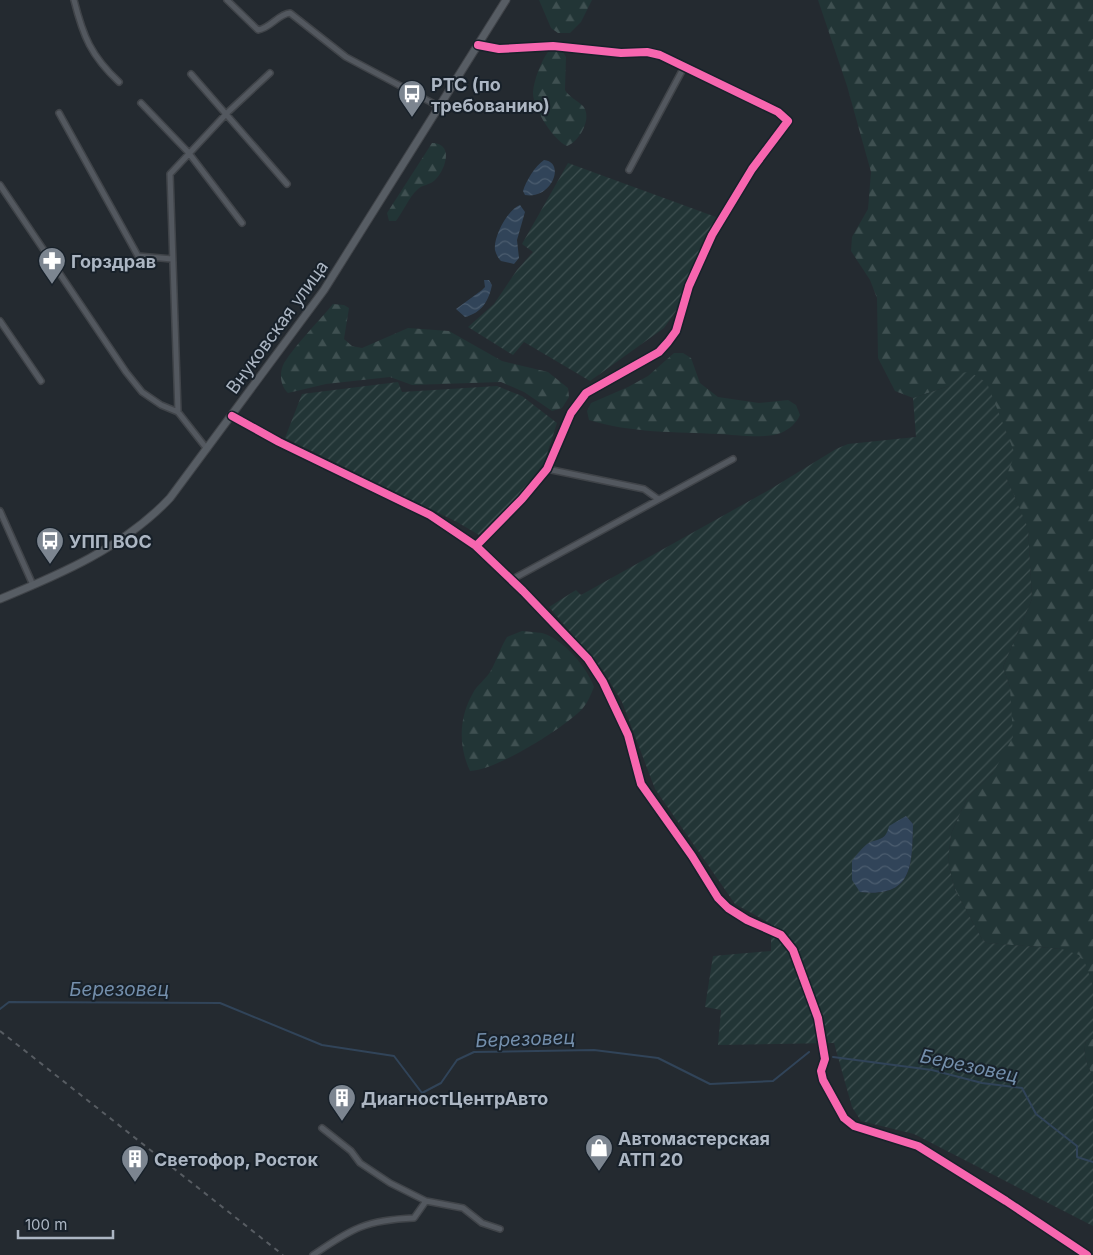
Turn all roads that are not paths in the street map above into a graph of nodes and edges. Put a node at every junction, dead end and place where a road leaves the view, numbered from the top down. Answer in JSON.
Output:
{"nodes":[{"id":1,"x":74,"y":0,"type":"edge"},
{"id":2,"x":227,"y":0,"type":"edge"},
{"id":3,"x":506,"y":0,"type":"edge"},
{"id":4,"x":478,"y":45,"type":"junction"},
{"id":5,"x":684,"y":67,"type":"junction"},
{"id":6,"x":270,"y":73,"type":"dead end"},
{"id":7,"x":190,"y":74,"type":"dead end"},
{"id":8,"x":119,"y":82,"type":"dead end"},
{"id":9,"x":141,"y":103,"type":"dead end"},
{"id":10,"x":440,"y":107,"type":"junction"},
{"id":11,"x":59,"y":113,"type":"dead end"},
{"id":12,"x":226,"y":113,"type":"junction"},
{"id":13,"x":188,"y":152,"type":"junction"},
{"id":14,"x":629,"y":170,"type":"dead end"},
{"id":15,"x":287,"y":184,"type":"dead end"},
{"id":16,"x":0,"y":185,"type":"edge"},
{"id":17,"x":242,"y":223,"type":"dead end"},
{"id":18,"x":172,"y":259,"type":"junction"},
{"id":19,"x":0,"y":321,"type":"edge"},
{"id":20,"x":41,"y":381,"type":"dead end"},
{"id":21,"x":178,"y":412,"type":"junction"},
{"id":22,"x":232,"y":416,"type":"junction"},
{"id":23,"x":207,"y":449,"type":"junction"},
{"id":24,"x":733,"y":459,"type":"dead end"},
{"id":25,"x":547,"y":470,"type":"junction"},
{"id":26,"x":658,"y":499,"type":"junction"},
{"id":27,"x":0,"y":511,"type":"edge"},
{"id":28,"x":2,"y":517,"type":"edge"},
{"id":29,"x":476,"y":546,"type":"junction"},
{"id":30,"x":512,"y":580,"type":"junction"},
{"id":31,"x":33,"y":585,"type":"junction"},
{"id":32,"x":0,"y":599,"type":"edge"},
{"id":33,"x":322,"y":1128,"type":"dead end"},
{"id":34,"x":426,"y":1201,"type":"junction"},
{"id":35,"x":500,"y":1229,"type":"dead end"},
{"id":36,"x":315,"y":1255,"type":"edge"},
{"id":37,"x":1087,"y":1255,"type":"edge"}],
"edges":[{"from":1,"to":8,"type":"street"},
{"from":2,"to":10,"type":"street"},
{"from":3,"to":4,"type":"main road","name":"Внуковская улица"},
{"from":4,"to":5,"type":"street"},
{"from":4,"to":10,"type":"main road","name":"Внуковская улица"},
{"from":5,"to":14,"type":"street"},
{"from":5,"to":25,"type":"street"},
{"from":6,"to":12,"type":"street"},
{"from":7,"to":12,"type":"street"},
{"from":9,"to":13,"type":"street"},
{"from":10,"to":22,"type":"main road","name":"Внуковская улица"},
{"from":11,"to":18,"type":"street"},
{"from":12,"to":13,"type":"street"},
{"from":12,"to":15,"type":"street"},
{"from":13,"to":17,"type":"street"},
{"from":13,"to":18,"type":"street"},
{"from":16,"to":21,"type":"street"},
{"from":18,"to":21,"type":"street"},
{"from":19,"to":20,"type":"street"},
{"from":21,"to":23,"type":"street"},
{"from":22,"to":23,"type":"main road","name":"Внуковская улица"},
{"from":22,"to":29,"type":"street"},
{"from":23,"to":31,"type":"main road","name":"Внуковская улица"},
{"from":24,"to":26,"type":"street"},
{"from":25,"to":26,"type":"street"},
{"from":25,"to":29,"type":"street"},
{"from":26,"to":30,"type":"street"},
{"from":27,"to":28,"type":"street"},
{"from":28,"to":31,"type":"street"},
{"from":29,"to":30,"type":"street"},
{"from":30,"to":37,"type":"street"},
{"from":31,"to":32,"type":"main road","name":"Внуковская улица"},
{"from":33,"to":34,"type":"street"},
{"from":34,"to":35,"type":"street"},
{"from":34,"to":36,"type":"street"}]}
